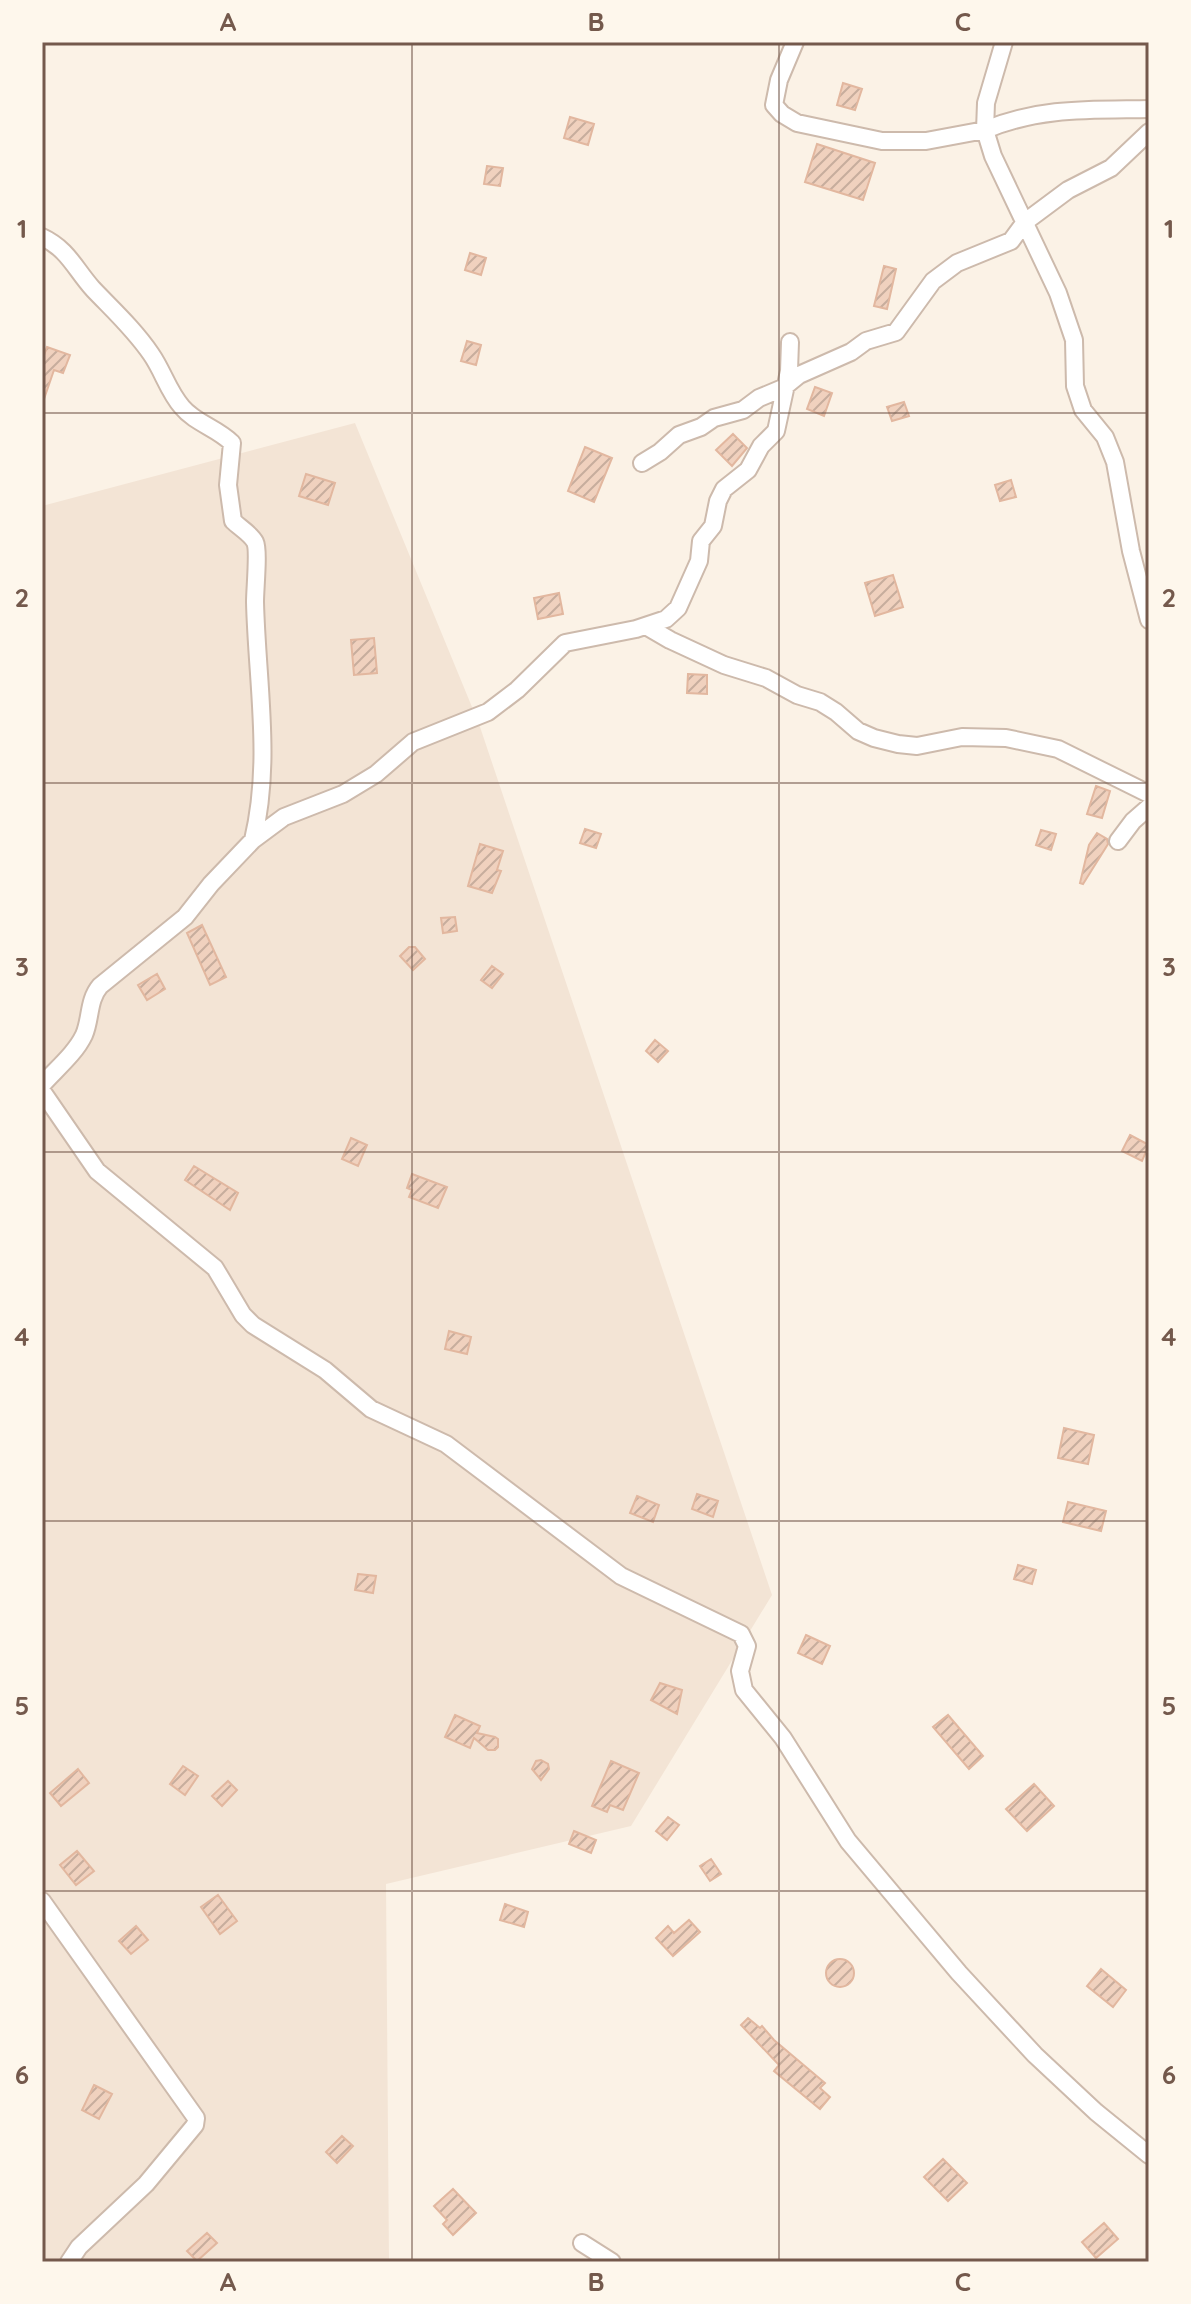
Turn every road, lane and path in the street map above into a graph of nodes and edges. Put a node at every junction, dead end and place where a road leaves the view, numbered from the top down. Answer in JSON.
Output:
{"nodes":[{"id":1,"x":795,"y":42,"type":"edge"},
{"id":2,"x":1004,"y":42,"type":"edge"},
{"id":3,"x":1149,"y":109,"type":"edge"},
{"id":4,"x":985,"y":130,"type":"junction"},
{"id":5,"x":1149,"y":132,"type":"edge"},
{"id":6,"x":1025,"y":222,"type":"junction"},
{"id":7,"x":42,"y":237,"type":"edge"},
{"id":8,"x":790,"y":342,"type":"dead end"},
{"id":9,"x":783,"y":388,"type":"junction"},
{"id":10,"x":642,"y":463,"type":"dead end"},
{"id":11,"x":1149,"y":620,"type":"edge"},
{"id":12,"x":646,"y":626,"type":"junction"},
{"id":13,"x":1149,"y":794,"type":"edge"},
{"id":14,"x":1149,"y":807,"type":"edge"},
{"id":15,"x":253,"y":840,"type":"junction"},
{"id":16,"x":1118,"y":841,"type":"dead end"},
{"id":17,"x":42,"y":1088,"type":"edge"},
{"id":18,"x":49,"y":1111,"type":"edge"},
{"id":19,"x":42,"y":1901,"type":"edge"},
{"id":20,"x":1149,"y":2155,"type":"edge"},
{"id":21,"x":582,"y":2243,"type":"dead end"},
{"id":22,"x":69,"y":2262,"type":"edge"},
{"id":23,"x":612,"y":2262,"type":"edge"}],
"edges":[{"from":1,"to":4,"type":"street"},
{"from":2,"to":4,"type":"street"},
{"from":3,"to":4,"type":"street"},
{"from":4,"to":6,"type":"street"},
{"from":5,"to":6,"type":"street"},
{"from":6,"to":9,"type":"street"},
{"from":6,"to":11,"type":"street"},
{"from":7,"to":15,"type":"street"},
{"from":8,"to":9,"type":"street"},
{"from":9,"to":10,"type":"street"},
{"from":9,"to":12,"type":"street"},
{"from":12,"to":13,"type":"street"},
{"from":12,"to":15,"type":"street"},
{"from":14,"to":16,"type":"street"},
{"from":15,"to":17,"type":"street"},
{"from":17,"to":18,"type":"street"},
{"from":18,"to":20,"type":"street"},
{"from":19,"to":22,"type":"street"},
{"from":21,"to":23,"type":"street"}]}
